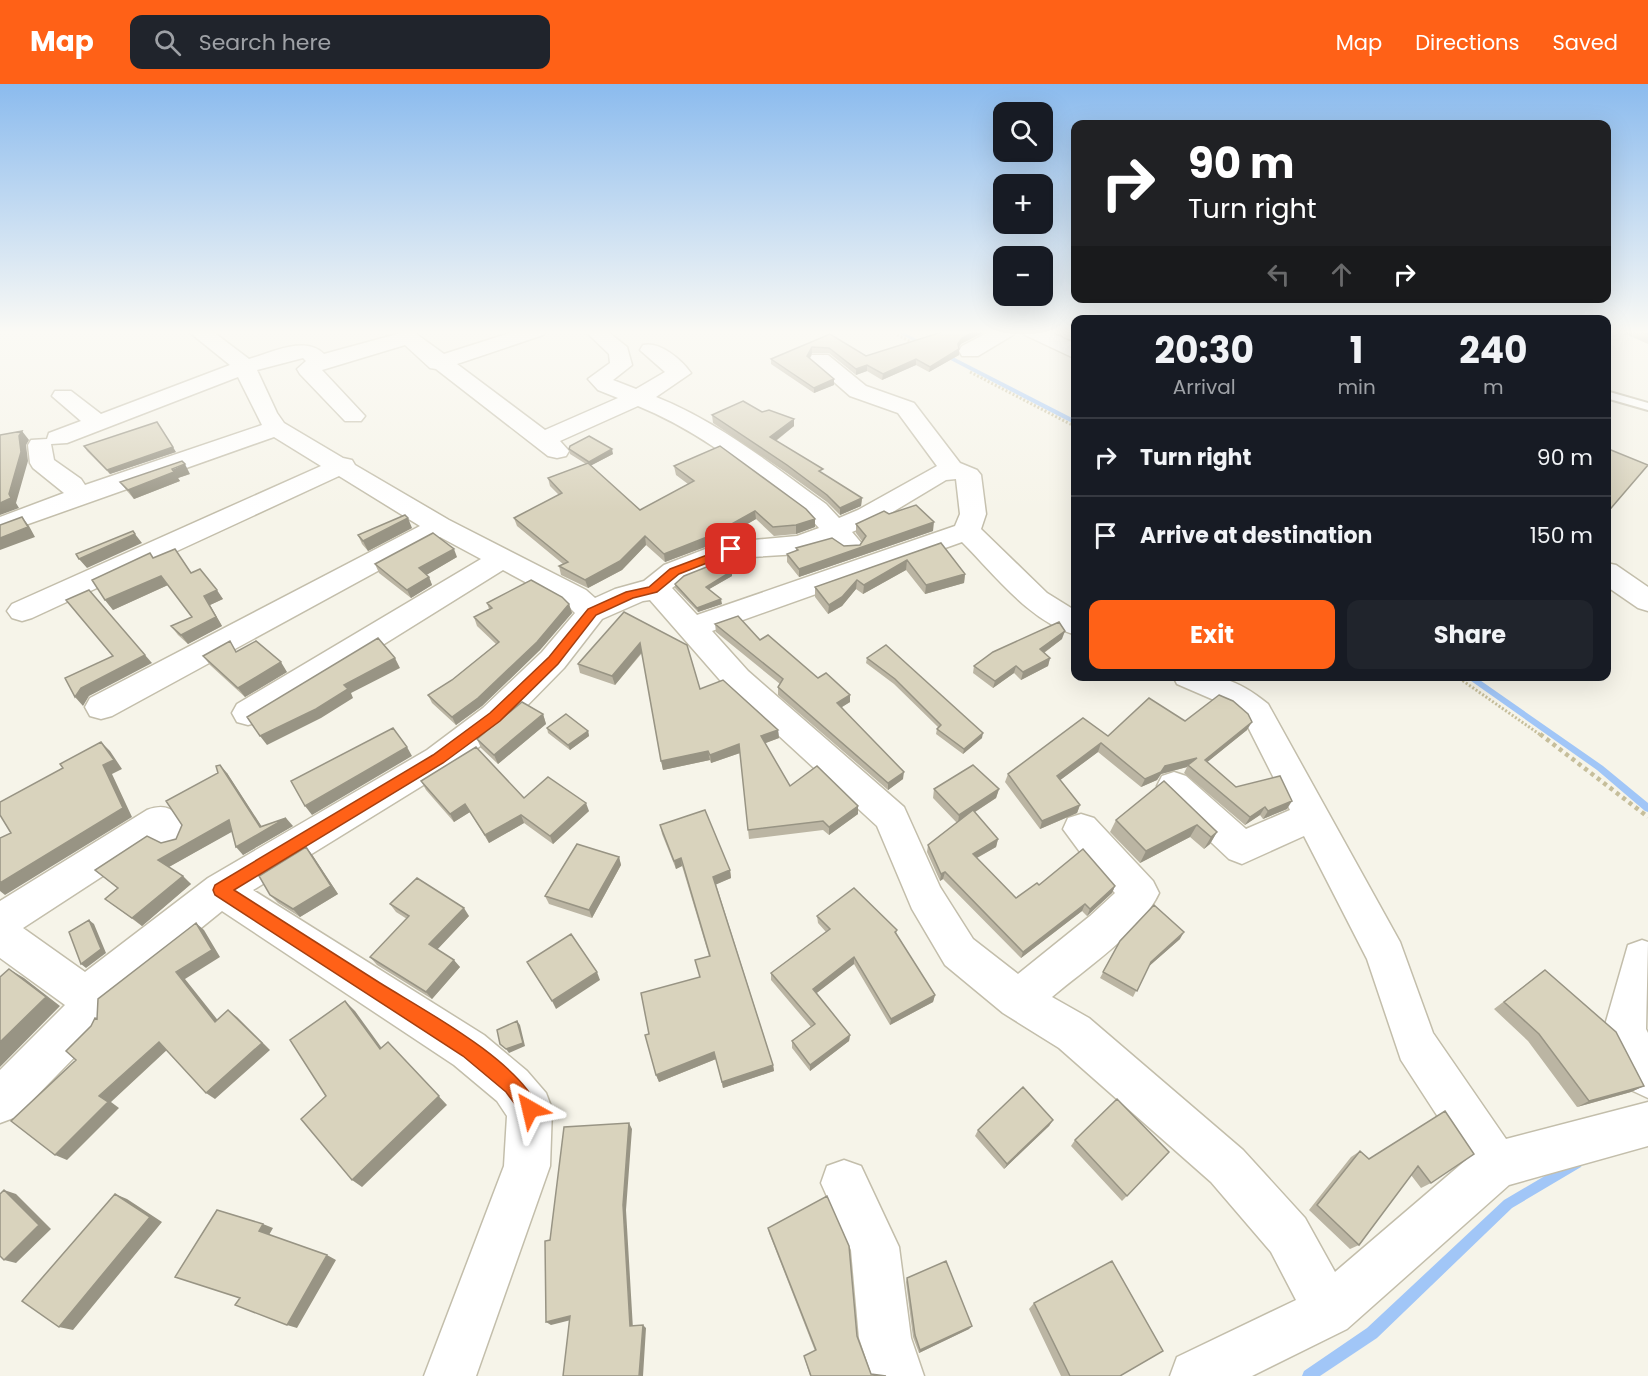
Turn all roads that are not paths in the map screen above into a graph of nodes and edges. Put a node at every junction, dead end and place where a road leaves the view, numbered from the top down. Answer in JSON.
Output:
{"nodes":[{"id":1,"x":181,"y":391,"type":"edge"},
{"id":2,"x":255,"y":391,"type":"edge"},
{"id":3,"x":329,"y":391,"type":"edge"},
{"id":4,"x":476,"y":391,"type":"edge"},
{"id":5,"x":621,"y":391,"type":"edge"},
{"id":6,"x":649,"y":391,"type":"edge"},
{"id":7,"x":859,"y":391,"type":"edge"},
{"id":8,"x":63,"y":396,"type":"dead end"},
{"id":9,"x":1611,"y":396,"type":"edge"},
{"id":10,"x":638,"y":398,"type":"junction"},
{"id":11,"x":1648,"y":407,"type":"edge"},
{"id":12,"x":353,"y":416,"type":"dead end"},
{"id":13,"x":98,"y":423,"type":"junction"},
{"id":14,"x":276,"y":428,"type":"junction"},
{"id":15,"x":343,"y":465,"type":"junction"},
{"id":16,"x":953,"y":470,"type":"junction"},
{"id":17,"x":79,"y":496,"type":"junction"},
{"id":18,"x":0,"y":526,"type":"edge"},
{"id":19,"x":440,"y":526,"type":"junction"},
{"id":20,"x":835,"y":529,"type":"junction"},
{"id":21,"x":967,"y":531,"type":"junction"},
{"id":22,"x":503,"y":558,"type":"junction"},
{"id":23,"x":868,"y":566,"type":"junction"},
{"id":24,"x":1611,"y":575,"type":"edge"},
{"id":25,"x":1611,"y":576,"type":"edge"},
{"id":26,"x":1648,"y":579,"type":"edge"},
{"id":27,"x":643,"y":580,"type":"junction"},
{"id":28,"x":1648,"y":601,"type":"edge"},
{"id":29,"x":584,"y":604,"type":"junction"},
{"id":30,"x":22,"y":611,"type":"dead end"},
{"id":31,"x":1071,"y":622,"type":"edge"},
{"id":32,"x":690,"y":628,"type":"junction"},
{"id":33,"x":1200,"y":681,"type":"edge"},
{"id":34,"x":101,"y":706,"type":"dead end"},
{"id":35,"x":248,"y":712,"type":"dead end"},
{"id":36,"x":1174,"y":786,"type":"dead end"},
{"id":37,"x":1312,"y":816,"type":"junction"},
{"id":38,"x":1081,"y":829,"type":"dead end"},
{"id":39,"x":170,"y":834,"type":"dead end"},
{"id":40,"x":221,"y":890,"type":"junction"},
{"id":41,"x":0,"y":922,"type":"edge"},
{"id":42,"x":0,"y":935,"type":"edge"},
{"id":43,"x":1642,"y":958,"type":"dead end"},
{"id":44,"x":86,"y":996,"type":"junction"},
{"id":45,"x":1018,"y":999,"type":"junction"},
{"id":46,"x":1648,"y":1076,"type":"edge"},
{"id":47,"x":0,"y":1101,"type":"edge"},
{"id":48,"x":1648,"y":1124,"type":"edge"},
{"id":49,"x":1496,"y":1165,"type":"junction"},
{"id":50,"x":844,"y":1183,"type":"dead end"},
{"id":51,"x":1329,"y":1311,"type":"junction"},
{"id":52,"x":450,"y":1376,"type":"edge"},
{"id":53,"x":898,"y":1376,"type":"edge"},
{"id":54,"x":1196,"y":1376,"type":"edge"}],
"edges":[{"from":1,"to":13,"type":"street"},
{"from":2,"to":14,"type":"street"},
{"from":3,"to":12,"type":"street"},
{"from":4,"to":10,"type":"street"},
{"from":5,"to":10,"type":"street"},
{"from":6,"to":10,"type":"street"},
{"from":7,"to":16,"type":"street"},
{"from":8,"to":13,"type":"street"},
{"from":9,"to":11,"type":"lane"},
{"from":10,"to":20,"type":"street"},
{"from":13,"to":17,"type":"street"},
{"from":14,"to":15,"type":"street"},
{"from":14,"to":17,"type":"street"},
{"from":15,"to":19,"type":"street"},
{"from":15,"to":30,"type":"street"},
{"from":16,"to":20,"type":"street"},
{"from":16,"to":21,"type":"street"},
{"from":17,"to":18,"type":"street"},
{"from":19,"to":22,"type":"street"},
{"from":19,"to":34,"type":"street"},
{"from":20,"to":23,"type":"street"},
{"from":20,"to":27,"type":"street"},
{"from":21,"to":23,"type":"street"},
{"from":21,"to":31,"type":"street"},
{"from":22,"to":29,"type":"street"},
{"from":22,"to":35,"type":"street"},
{"from":23,"to":32,"type":"street"},
{"from":24,"to":26,"type":"street"},
{"from":25,"to":28,"type":"street"},
{"from":27,"to":29,"type":"street"},
{"from":27,"to":32,"type":"street"},
{"from":29,"to":40,"type":"street"},
{"from":32,"to":45,"type":"street"},
{"from":33,"to":37,"type":"street"},
{"from":36,"to":37,"type":"street"},
{"from":37,"to":49,"type":"street"},
{"from":38,"to":45,"type":"street"},
{"from":39,"to":41,"type":"street"},
{"from":40,"to":44,"type":"street"},
{"from":40,"to":52,"type":"street"},
{"from":42,"to":44,"type":"street"},
{"from":43,"to":46,"type":"street"},
{"from":44,"to":47,"type":"street"},
{"from":45,"to":51,"type":"street"},
{"from":48,"to":49,"type":"street"},
{"from":49,"to":51,"type":"street"},
{"from":50,"to":53,"type":"street"},
{"from":51,"to":54,"type":"street"}]}
